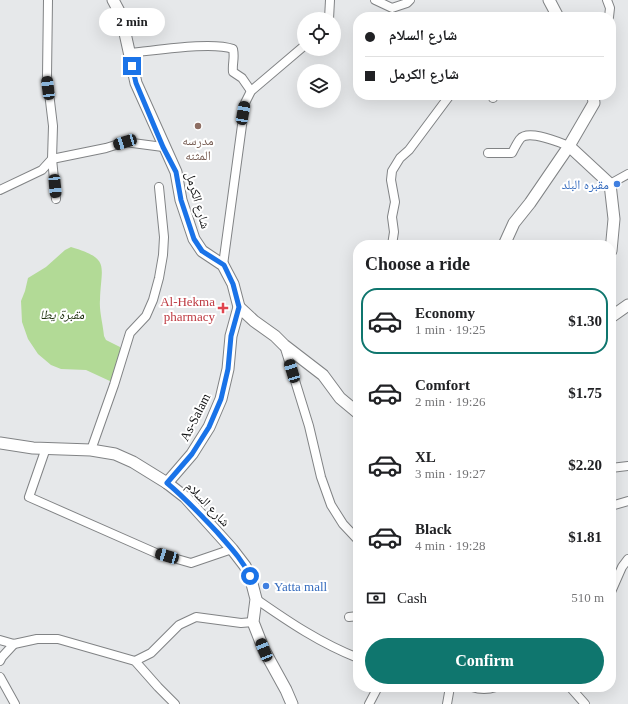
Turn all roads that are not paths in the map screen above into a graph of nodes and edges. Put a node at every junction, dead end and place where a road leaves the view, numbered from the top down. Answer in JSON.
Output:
{"nodes":[{"id":1,"x":48,"y":0,"type":"edge"},
{"id":2,"x":113,"y":0,"type":"edge"},
{"id":3,"x":330,"y":0,"type":"edge"},
{"id":4,"x":375,"y":0,"type":"edge"},
{"id":5,"x":410,"y":0,"type":"edge"},
{"id":6,"x":549,"y":0,"type":"edge"},
{"id":7,"x":608,"y":0,"type":"edge"},
{"id":8,"x":329,"y":12,"type":"edge"},
{"id":9,"x":555,"y":12,"type":"edge"},
{"id":10,"x":610,"y":12,"type":"edge"},
{"id":11,"x":297,"y":52,"type":"edge"},
{"id":12,"x":129,"y":53,"type":"junction"},
{"id":13,"x":251,"y":91,"type":"junction"},
{"id":14,"x":446,"y":100,"type":"edge"},
{"id":15,"x":594,"y":100,"type":"edge"},
{"id":16,"x":569,"y":146,"type":"junction"},
{"id":17,"x":163,"y":147,"type":"junction"},
{"id":18,"x":488,"y":153,"type":"dead end"},
{"id":19,"x":52,"y":159,"type":"junction"},
{"id":20,"x":628,"y":174,"type":"edge"},
{"id":21,"x":610,"y":184,"type":"junction"},
{"id":22,"x":159,"y":187,"type":"dead end"},
{"id":23,"x":0,"y":190,"type":"edge"},
{"id":24,"x":56,"y":199,"type":"dead end"},
{"id":25,"x":393,"y":240,"type":"edge"},
{"id":26,"x":506,"y":240,"type":"edge"},
{"id":27,"x":612,"y":240,"type":"edge"},
{"id":28,"x":224,"y":265,"type":"junction"},
{"id":29,"x":628,"y":305,"type":"edge"},
{"id":30,"x":239,"y":307,"type":"junction"},
{"id":31,"x":616,"y":313,"type":"edge"},
{"id":32,"x":284,"y":345,"type":"junction"},
{"id":33,"x":353,"y":409,"type":"edge"},
{"id":34,"x":0,"y":443,"type":"edge"},
{"id":35,"x":46,"y":448,"type":"junction"},
{"id":36,"x":91,"y":450,"type":"junction"},
{"id":37,"x":628,"y":466,"type":"edge"},
{"id":38,"x":616,"y":467,"type":"edge"},
{"id":39,"x":167,"y":483,"type":"junction"},
{"id":40,"x":628,"y":501,"type":"edge"},
{"id":41,"x":616,"y":505,"type":"edge"},
{"id":42,"x":353,"y":535,"type":"edge"},
{"id":43,"x":232,"y":549,"type":"junction"},
{"id":44,"x":628,"y":559,"type":"edge"},
{"id":45,"x":616,"y":581,"type":"edge"},
{"id":46,"x":256,"y":599,"type":"junction"},
{"id":47,"x":349,"y":617,"type":"dead end"},
{"id":48,"x":353,"y":617,"type":"edge"},
{"id":49,"x":253,"y":622,"type":"junction"},
{"id":50,"x":0,"y":640,"type":"edge"},
{"id":51,"x":14,"y":644,"type":"junction"},
{"id":52,"x":353,"y":656,"type":"edge"},
{"id":53,"x":0,"y":661,"type":"edge"},
{"id":54,"x":135,"y":661,"type":"junction"},
{"id":55,"x":0,"y":678,"type":"edge"},
{"id":56,"x":375,"y":692,"type":"edge"},
{"id":57,"x":449,"y":692,"type":"edge"},
{"id":58,"x":574,"y":692,"type":"edge"},
{"id":59,"x":15,"y":704,"type":"edge"},
{"id":60,"x":175,"y":704,"type":"edge"},
{"id":61,"x":292,"y":704,"type":"edge"},
{"id":62,"x":369,"y":704,"type":"edge"},
{"id":63,"x":447,"y":704,"type":"edge"},
{"id":64,"x":585,"y":704,"type":"edge"}],
"edges":[{"from":1,"to":19,"type":"street"},
{"from":2,"to":12,"type":"street","name":"شارع الكرمل"},
{"from":3,"to":8,"type":"street"},
{"from":4,"to":5,"type":"street"},
{"from":6,"to":9,"type":"street"},
{"from":7,"to":10,"type":"street"},
{"from":11,"to":13,"type":"street"},
{"from":12,"to":13,"type":"street"},
{"from":12,"to":17,"type":"street","name":"شارع الكرمل"},
{"from":13,"to":28,"type":"street"},
{"from":14,"to":25,"type":"street"},
{"from":15,"to":16,"type":"street"},
{"from":16,"to":18,"type":"street"},
{"from":16,"to":21,"type":"street"},
{"from":16,"to":26,"type":"street"},
{"from":17,"to":19,"type":"street"},
{"from":17,"to":28,"type":"street","name":"شارع الكرمل"},
{"from":19,"to":23,"type":"street"},
{"from":19,"to":24,"type":"street"},
{"from":20,"to":21,"type":"street"},
{"from":21,"to":27,"type":"street"},
{"from":22,"to":36,"type":"street"},
{"from":28,"to":30,"type":"street"},
{"from":29,"to":31,"type":"street"},
{"from":30,"to":32,"type":"street"},
{"from":30,"to":39,"type":"street","name":"As-Salam"},
{"from":32,"to":33,"type":"street"},
{"from":32,"to":42,"type":"street"},
{"from":34,"to":35,"type":"street","name":"شارع السلام"},
{"from":35,"to":36,"type":"street","name":"شارع السلام"},
{"from":35,"to":43,"type":"street"},
{"from":36,"to":39,"type":"street","name":"شارع السلام"},
{"from":37,"to":38,"type":"street"},
{"from":39,"to":43,"type":"street","name":"شارع السلام"},
{"from":40,"to":41,"type":"street"},
{"from":43,"to":46,"type":"street","name":"شارع السلام"},
{"from":44,"to":45,"type":"street"},
{"from":46,"to":49,"type":"street","name":"شارع السلام"},
{"from":46,"to":52,"type":"street"},
{"from":47,"to":48,"type":"street"},
{"from":49,"to":54,"type":"street"},
{"from":49,"to":61,"type":"street","name":"شارع السلام"},
{"from":50,"to":51,"type":"street"},
{"from":51,"to":53,"type":"street"},
{"from":51,"to":54,"type":"street"},
{"from":54,"to":60,"type":"street"},
{"from":55,"to":59,"type":"street"},
{"from":56,"to":62,"type":"street"},
{"from":57,"to":63,"type":"street"},
{"from":58,"to":64,"type":"street"}]}
